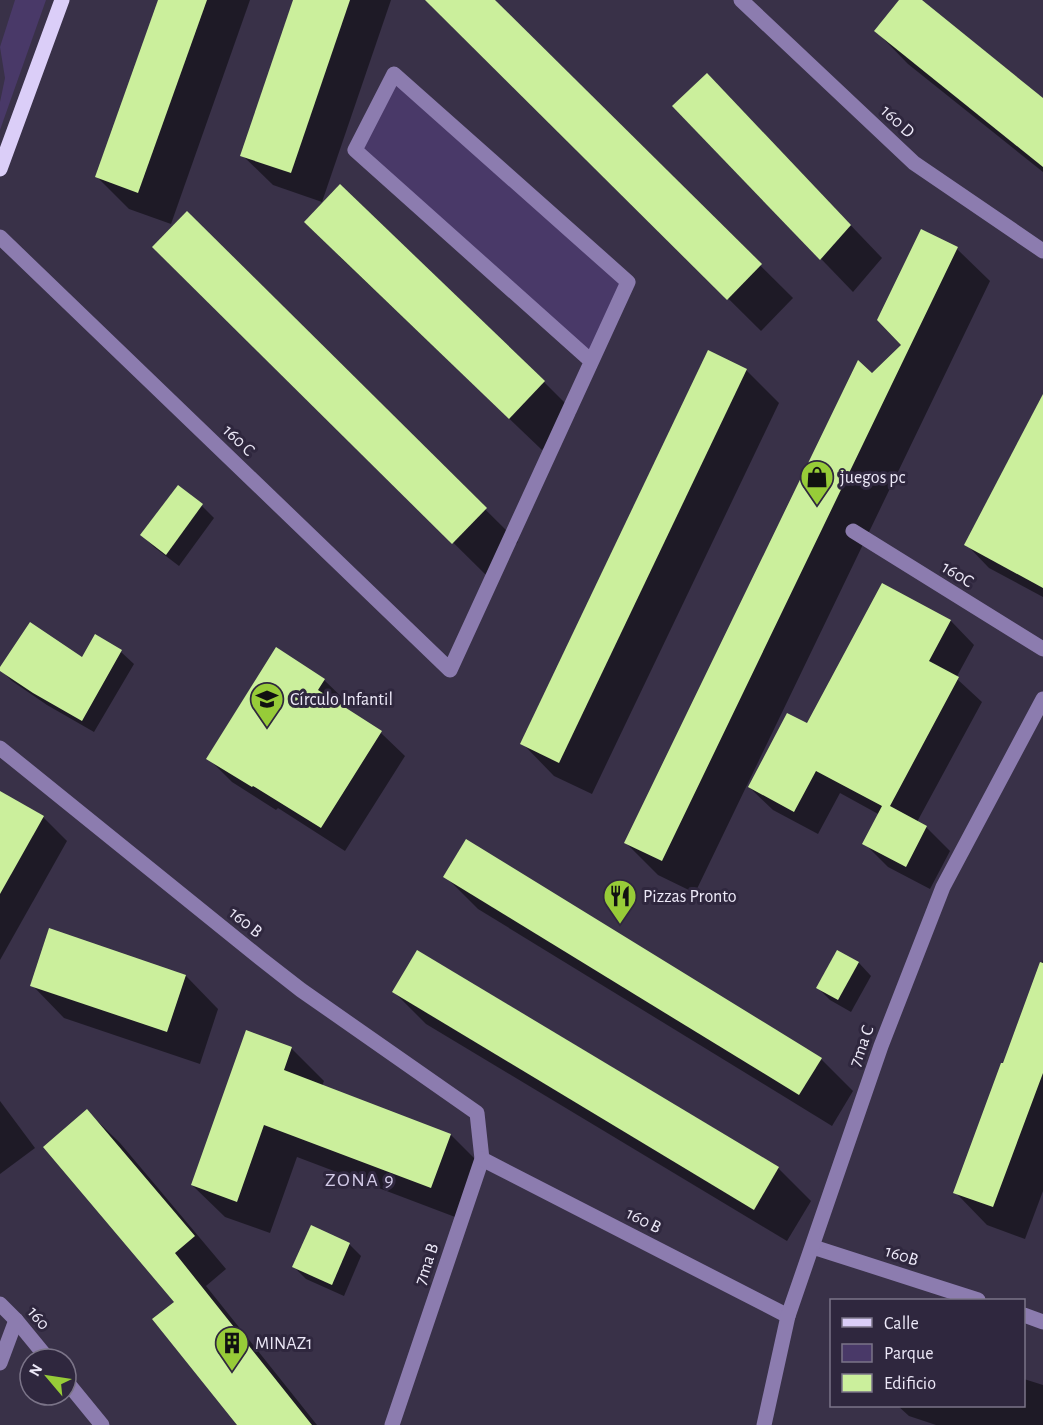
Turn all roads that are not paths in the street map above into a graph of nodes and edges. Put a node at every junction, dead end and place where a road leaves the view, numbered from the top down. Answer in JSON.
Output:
{"nodes":[{"id":1,"x":62,"y":0,"type":"edge"},
{"id":2,"x":741,"y":0,"type":"edge"},
{"id":3,"x":0,"y":169,"type":"edge"},
{"id":4,"x":0,"y":237,"type":"edge"},
{"id":5,"x":1043,"y":251,"type":"edge"},
{"id":6,"x":591,"y":361,"type":"junction"},
{"id":7,"x":853,"y":531,"type":"dead end"},
{"id":8,"x":1043,"y":650,"type":"edge"},
{"id":9,"x":1043,"y":699,"type":"edge"},
{"id":10,"x":0,"y":748,"type":"edge"},
{"id":11,"x":477,"y":1113,"type":"joint"},
{"id":12,"x":483,"y":1159,"type":"junction"},
{"id":13,"x":813,"y":1246,"type":"junction"},
{"id":14,"x":975,"y":1299,"type":"edge"},
{"id":15,"x":0,"y":1304,"type":"edge"},
{"id":16,"x":788,"y":1316,"type":"junction"},
{"id":17,"x":1025,"y":1316,"type":"edge"},
{"id":18,"x":15,"y":1320,"type":"junction"},
{"id":19,"x":1043,"y":1322,"type":"edge"},
{"id":20,"x":38,"y":1347,"type":"edge"},
{"id":21,"x":0,"y":1363,"type":"edge"},
{"id":22,"x":78,"y":1396,"type":"edge"},
{"id":23,"x":102,"y":1425,"type":"edge"},
{"id":24,"x":392,"y":1425,"type":"edge"},
{"id":25,"x":764,"y":1425,"type":"edge"}],
"edges":[{"from":1,"to":3,"type":"main road"},
{"from":2,"to":5,"type":"street","name":"160 D"},
{"from":4,"to":6,"type":"street","name":"160 C"},
{"from":6,"to":6,"type":"street"},
{"from":7,"to":8,"type":"street","name":"160C"},
{"from":9,"to":13,"type":"street","name":"7ma C"},
{"from":10,"to":11,"type":"street","name":"160 B"},
{"from":11,"to":12,"type":"street","name":"7ma B"},
{"from":12,"to":16,"type":"street","name":"160 B"},
{"from":12,"to":24,"type":"street","name":"7ma B"},
{"from":13,"to":14,"type":"street","name":"160B"},
{"from":13,"to":16,"type":"street","name":"7ma C"},
{"from":15,"to":18,"type":"street","name":"160"},
{"from":16,"to":25,"type":"street","name":"7ma C"},
{"from":17,"to":19,"type":"street"},
{"from":18,"to":20,"type":"street","name":"160"},
{"from":18,"to":21,"type":"street"},
{"from":22,"to":23,"type":"street"}]}
